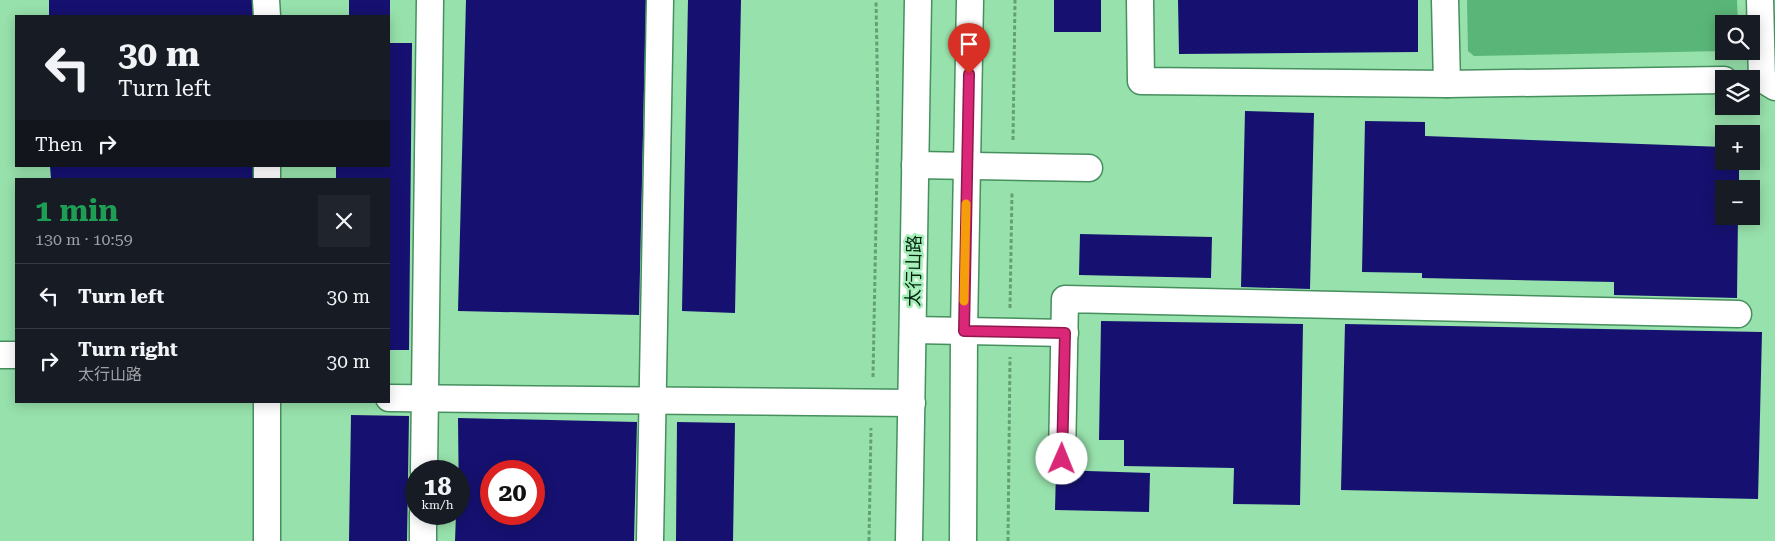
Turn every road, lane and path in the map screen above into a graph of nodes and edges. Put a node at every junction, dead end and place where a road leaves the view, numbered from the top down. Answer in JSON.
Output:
{"nodes":[{"id":1,"x":266,"y":0,"type":"edge"},
{"id":2,"x":430,"y":0,"type":"edge"},
{"id":3,"x":660,"y":0,"type":"edge"},
{"id":4,"x":876,"y":0,"type":"edge"},
{"id":5,"x":918,"y":0,"type":"edge"},
{"id":6,"x":970,"y":0,"type":"edge"},
{"id":7,"x":1015,"y":0,"type":"edge"},
{"id":8,"x":1140,"y":0,"type":"edge"},
{"id":9,"x":1445,"y":0,"type":"edge"},
{"id":10,"x":1760,"y":0,"type":"edge"},
{"id":11,"x":266,"y":15,"type":"edge"},
{"id":12,"x":1715,"y":80,"type":"edge"},
{"id":13,"x":1763,"y":82,"type":"edge"},
{"id":14,"x":1448,"y":84,"type":"junction"},
{"id":15,"x":915,"y":165,"type":"junction"},
{"id":16,"x":967,"y":166,"type":"junction"},
{"id":17,"x":1013,"y":166,"type":"junction"},
{"id":18,"x":1089,"y":168,"type":"dead end"},
{"id":19,"x":1738,"y":314,"type":"dead end"},
{"id":20,"x":913,"y":330,"type":"junction"},
{"id":21,"x":964,"y":331,"type":"junction"},
{"id":22,"x":1010,"y":332,"type":"junction"},
{"id":23,"x":1065,"y":333,"type":"junction"},
{"id":24,"x":0,"y":355,"type":"edge"},
{"id":25,"x":15,"y":355,"type":"edge"},
{"id":26,"x":390,"y":398,"type":"edge"},
{"id":27,"x":424,"y":398,"type":"junction"},
{"id":28,"x":653,"y":401,"type":"junction"},
{"id":29,"x":267,"y":403,"type":"edge"},
{"id":30,"x":872,"y":403,"type":"junction"},
{"id":31,"x":912,"y":403,"type":"junction"},
{"id":32,"x":1062,"y":459,"type":"dead end"},
{"id":33,"x":424,"y":460,"type":"edge"},
{"id":34,"x":423,"y":525,"type":"edge"},
{"id":35,"x":267,"y":541,"type":"edge"},
{"id":36,"x":423,"y":541,"type":"edge"},
{"id":37,"x":650,"y":541,"type":"edge"},
{"id":38,"x":869,"y":541,"type":"edge"},
{"id":39,"x":909,"y":541,"type":"edge"},
{"id":40,"x":963,"y":541,"type":"edge"},
{"id":41,"x":1008,"y":541,"type":"edge"}],
"edges":[{"from":1,"to":11,"type":"street"},
{"from":2,"to":27,"type":"street"},
{"from":3,"to":28,"type":"street"},
{"from":4,"to":30,"type":"path"},
{"from":5,"to":15,"type":"street","name":"太行山路"},
{"from":6,"to":16,"type":"street"},
{"from":7,"to":17,"type":"path"},
{"from":8,"to":14,"type":"street"},
{"from":9,"to":14,"type":"street"},
{"from":10,"to":13,"type":"street"},
{"from":12,"to":14,"type":"street"},
{"from":15,"to":16,"type":"street"},
{"from":15,"to":20,"type":"street","name":"太行山路"},
{"from":16,"to":17,"type":"street"},
{"from":16,"to":21,"type":"street"},
{"from":17,"to":18,"type":"street"},
{"from":17,"to":22,"type":"path"},
{"from":19,"to":23,"type":"street"},
{"from":20,"to":21,"type":"street"},
{"from":20,"to":31,"type":"street","name":"太行山路"},
{"from":21,"to":22,"type":"street"},
{"from":21,"to":40,"type":"street"},
{"from":22,"to":23,"type":"street"},
{"from":22,"to":41,"type":"path"},
{"from":23,"to":32,"type":"street"},
{"from":24,"to":25,"type":"street"},
{"from":26,"to":27,"type":"street"},
{"from":27,"to":28,"type":"street"},
{"from":27,"to":33,"type":"street"},
{"from":28,"to":30,"type":"street"},
{"from":28,"to":37,"type":"street"},
{"from":29,"to":35,"type":"street"},
{"from":30,"to":31,"type":"street"},
{"from":30,"to":38,"type":"path"},
{"from":31,"to":39,"type":"street","name":"太行山路"},
{"from":34,"to":36,"type":"street"}]}
